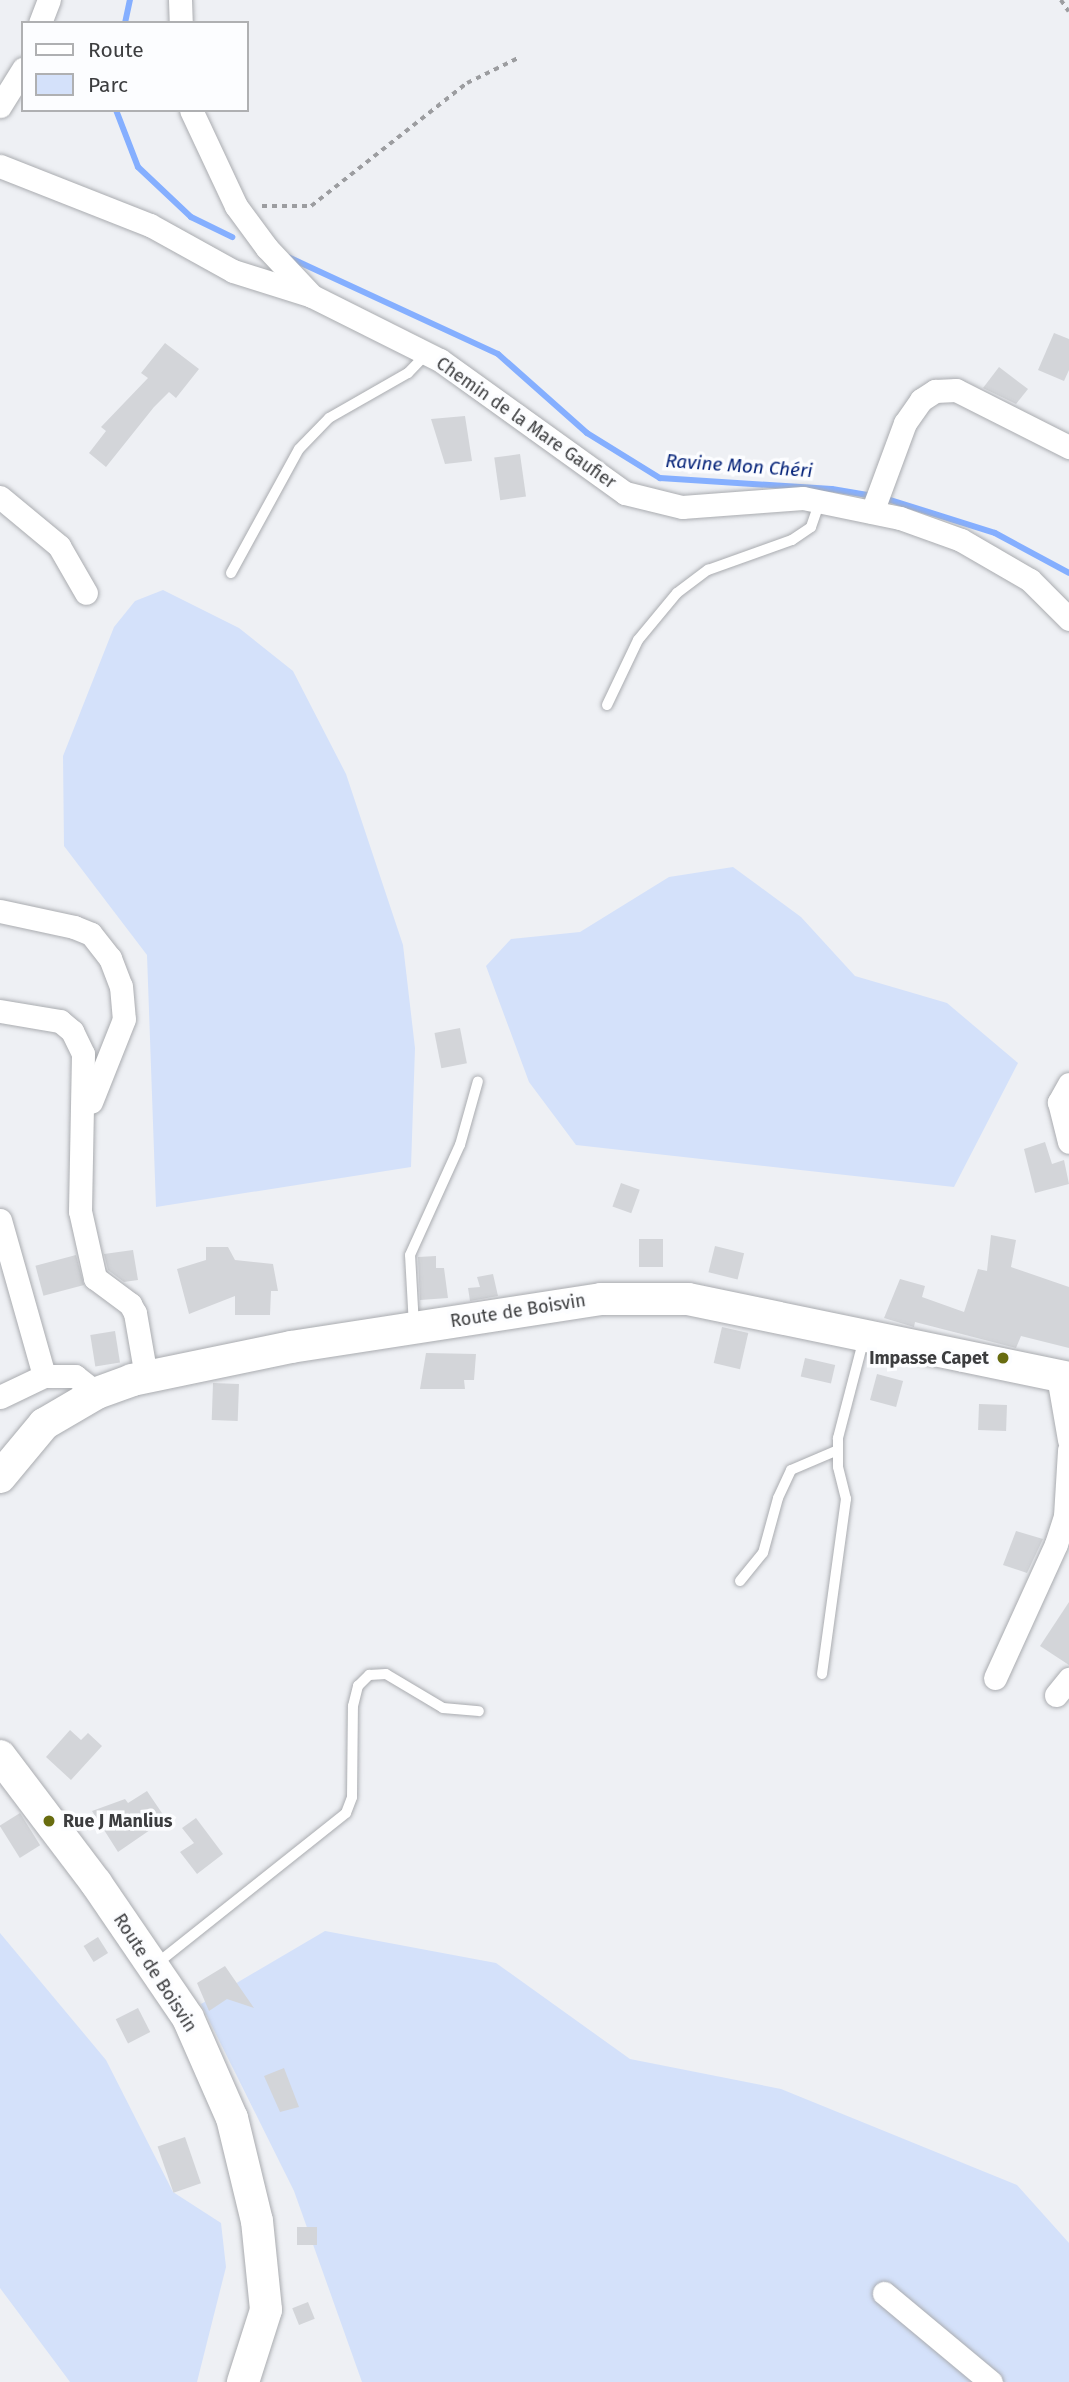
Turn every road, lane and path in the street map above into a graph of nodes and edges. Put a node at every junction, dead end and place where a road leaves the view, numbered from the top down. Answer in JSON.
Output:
{"nodes":[{"id":1,"x":49,"y":0,"type":"edge"},
{"id":2,"x":180,"y":0,"type":"edge"},
{"id":3,"x":1061,"y":0,"type":"edge"},
{"id":4,"x":1069,"y":12,"type":"edge"},
{"id":5,"x":41,"y":21,"type":"edge"},
{"id":6,"x":181,"y":21,"type":"edge"},
{"id":7,"x":518,"y":58,"type":"dead end"},
{"id":8,"x":21,"y":72,"type":"edge"},
{"id":9,"x":0,"y":106,"type":"edge"},
{"id":10,"x":192,"y":112,"type":"edge"},
{"id":11,"x":0,"y":166,"type":"edge"},
{"id":12,"x":236,"y":206,"type":"junction"},
{"id":13,"x":312,"y":296,"type":"junction"},
{"id":14,"x":427,"y":353,"type":"junction"},
{"id":15,"x":1069,"y":447,"type":"edge"},
{"id":16,"x":0,"y":497,"type":"edge"},
{"id":17,"x":820,"y":501,"type":"junction"},
{"id":18,"x":872,"y":512,"type":"junction"},
{"id":19,"x":230,"y":573,"type":"dead end"},
{"id":20,"x":86,"y":593,"type":"dead end"},
{"id":21,"x":1069,"y":619,"type":"edge"},
{"id":22,"x":607,"y":705,"type":"dead end"},
{"id":23,"x":0,"y":911,"type":"edge"},
{"id":24,"x":0,"y":1011,"type":"edge"},
{"id":25,"x":478,"y":1081,"type":"dead end"},
{"id":26,"x":1069,"y":1084,"type":"edge"},
{"id":27,"x":84,"y":1118,"type":"junction"},
{"id":28,"x":1069,"y":1142,"type":"edge"},
{"id":29,"x":0,"y":1220,"type":"edge"},
{"id":30,"x":414,"y":1329,"type":"junction"},
{"id":31,"x":864,"y":1335,"type":"junction"},
{"id":32,"x":44,"y":1376,"type":"junction"},
{"id":33,"x":146,"y":1376,"type":"junction"},
{"id":34,"x":1063,"y":1377,"type":"edge"},
{"id":35,"x":97,"y":1393,"type":"junction"},
{"id":36,"x":0,"y":1397,"type":"edge"},
{"id":37,"x":1069,"y":1440,"type":"edge"},
{"id":38,"x":838,"y":1450,"type":"junction"},
{"id":39,"x":1069,"y":1450,"type":"edge"},
{"id":40,"x":0,"y":1476,"type":"edge"},
{"id":41,"x":740,"y":1581,"type":"dead end"},
{"id":42,"x":822,"y":1674,"type":"dead end"},
{"id":43,"x":995,"y":1678,"type":"dead end"},
{"id":44,"x":479,"y":1710,"type":"dead end"},
{"id":45,"x":0,"y":1756,"type":"edge"},
{"id":46,"x":153,"y":1966,"type":"junction"},
{"id":47,"x":884,"y":2292,"type":"dead end"},
{"id":48,"x":243,"y":2382,"type":"edge"},
{"id":49,"x":990,"y":2382,"type":"edge"}],
"edges":[{"from":1,"to":5,"type":"street"},
{"from":2,"to":6,"type":"street"},
{"from":3,"to":4,"type":"path"},
{"from":7,"to":12,"type":"path"},
{"from":8,"to":9,"type":"street"},
{"from":10,"to":12,"type":"street","name":"Chemin de la Mare Gaufier"},
{"from":11,"to":13,"type":"street"},
{"from":12,"to":13,"type":"street","name":"Chemin de la Mare Gaufier"},
{"from":13,"to":14,"type":"street","name":"Chemin de la Mare Gaufier"},
{"from":14,"to":17,"type":"street","name":"Chemin de la Mare Gaufier"},
{"from":14,"to":19,"type":"lane"},
{"from":15,"to":18,"type":"street"},
{"from":16,"to":20,"type":"street"},
{"from":17,"to":18,"type":"street","name":"Chemin de la Mare Gaufier"},
{"from":17,"to":22,"type":"lane"},
{"from":18,"to":21,"type":"street","name":"Chemin de la Mare Gaufier"},
{"from":23,"to":27,"type":"street"},
{"from":24,"to":27,"type":"street"},
{"from":25,"to":30,"type":"lane"},
{"from":26,"to":28,"type":"street"},
{"from":27,"to":33,"type":"street"},
{"from":29,"to":32,"type":"street"},
{"from":30,"to":31,"type":"main road","name":"Route de Boisvin"},
{"from":30,"to":33,"type":"main road","name":"Route de Boisvin"},
{"from":31,"to":34,"type":"main road","name":"Route de Boisvin"},
{"from":31,"to":38,"type":"lane"},
{"from":32,"to":35,"type":"street"},
{"from":32,"to":36,"type":"street"},
{"from":33,"to":35,"type":"main road","name":"Route de Boisvin"},
{"from":34,"to":37,"type":"street"},
{"from":35,"to":40,"type":"main road","name":"Route de Boisvin"},
{"from":38,"to":41,"type":"lane"},
{"from":38,"to":42,"type":"lane"},
{"from":39,"to":43,"type":"street"},
{"from":44,"to":46,"type":"lane"},
{"from":45,"to":46,"type":"main road","name":"Route de Boisvin"},
{"from":46,"to":48,"type":"main road","name":"Route de Boisvin"},
{"from":47,"to":49,"type":"street"}]}
